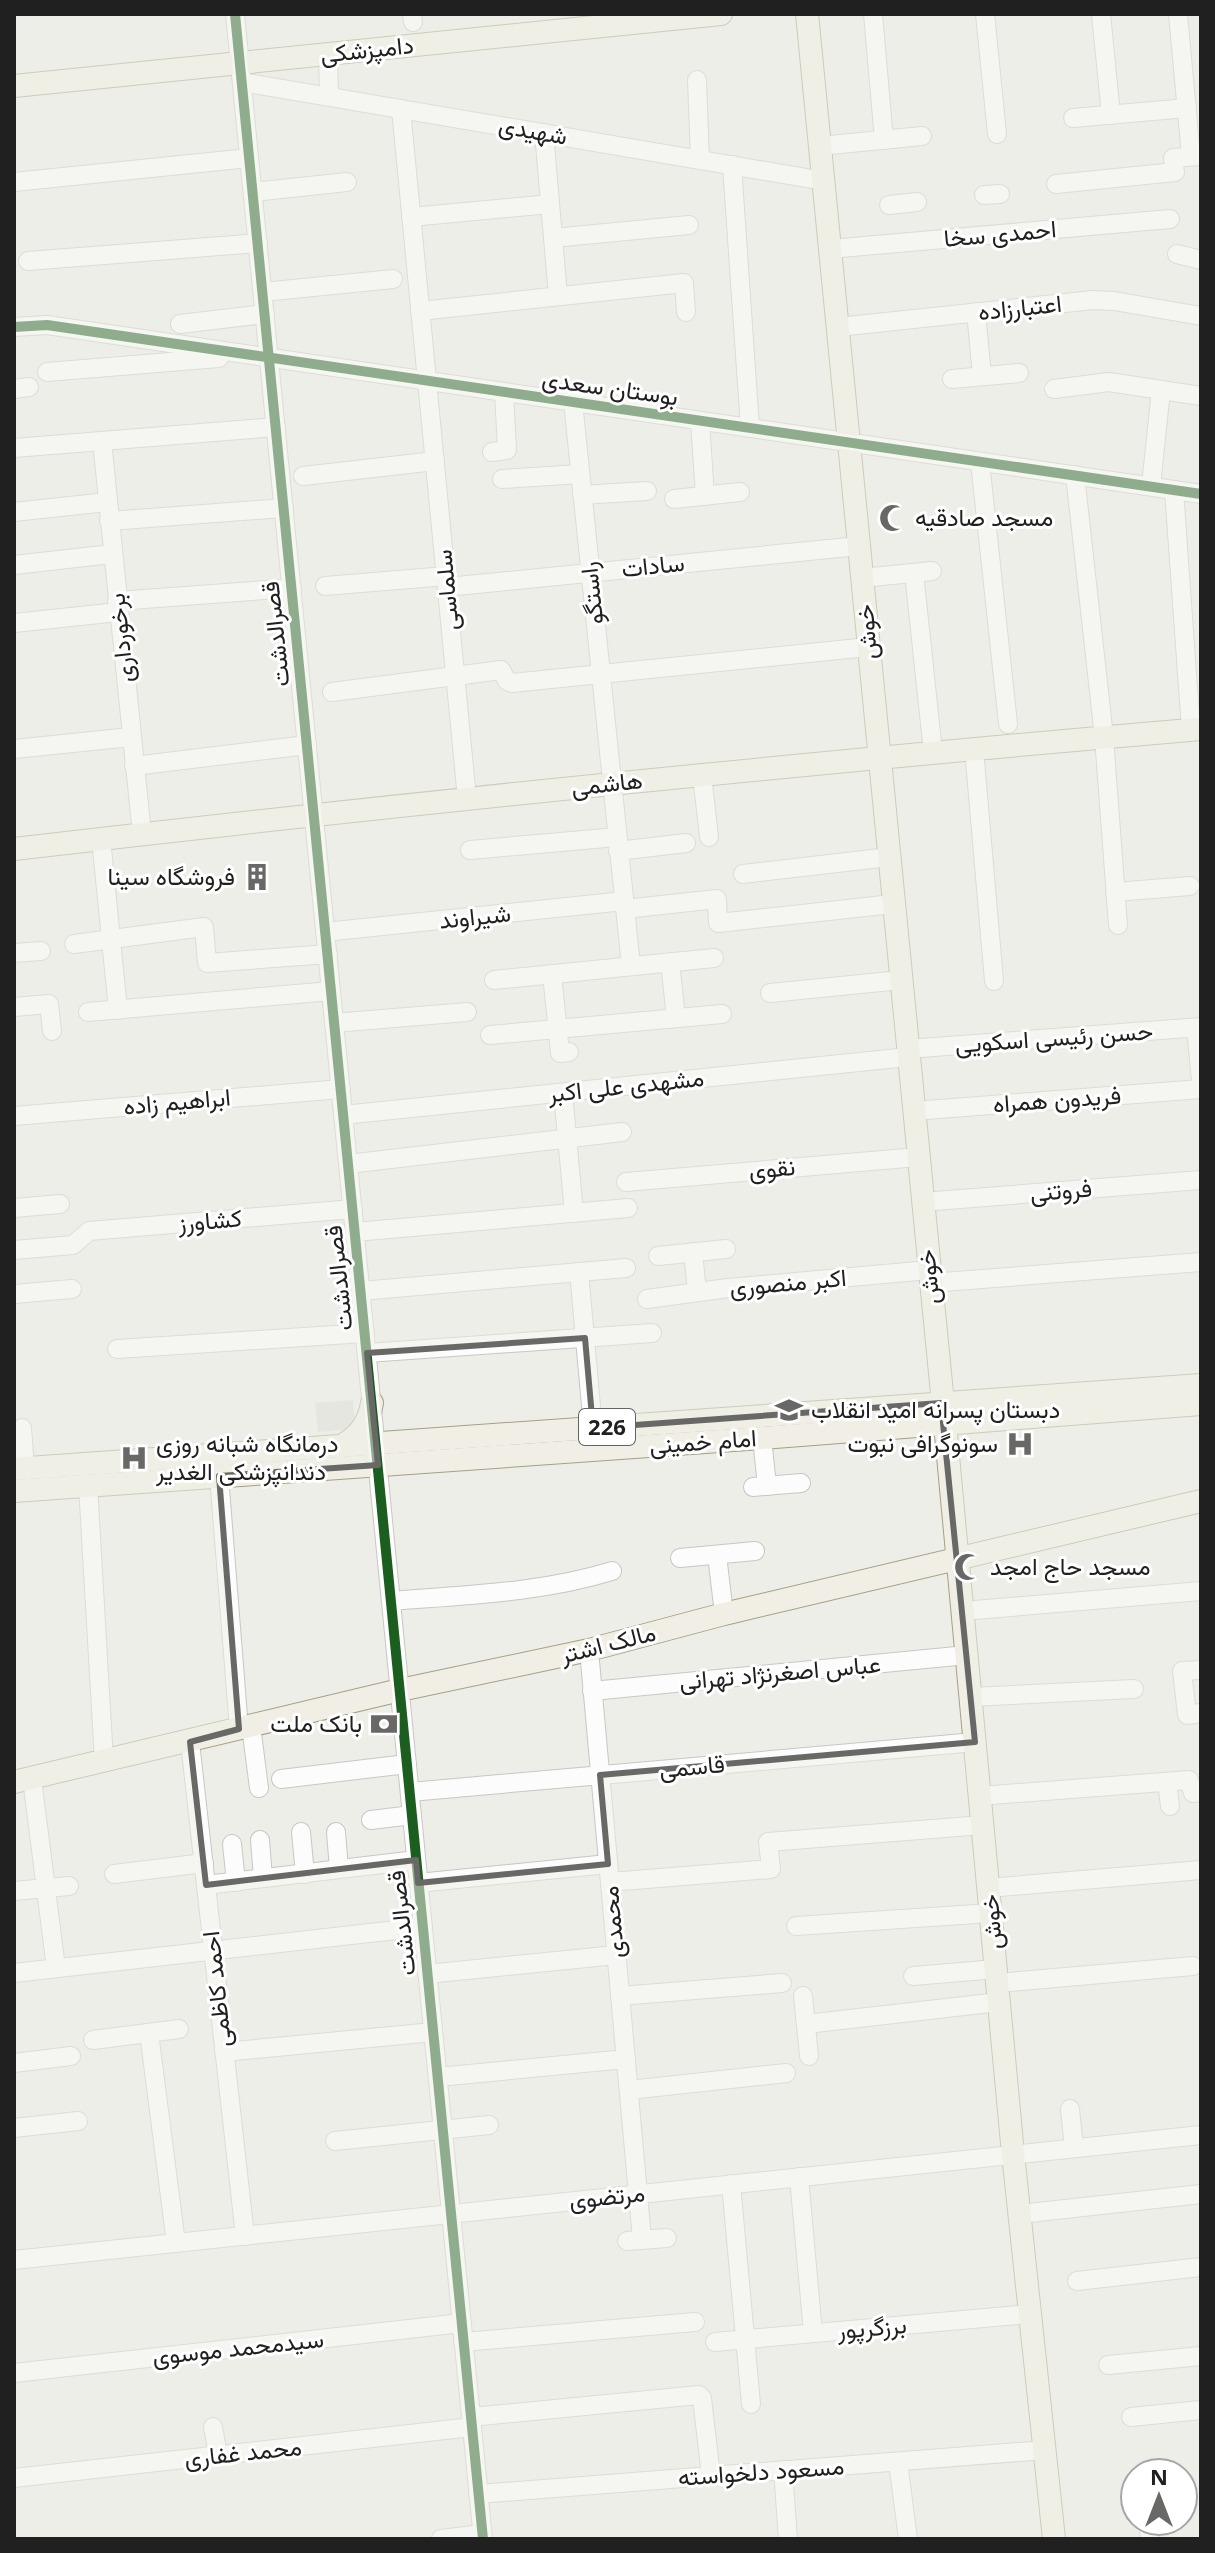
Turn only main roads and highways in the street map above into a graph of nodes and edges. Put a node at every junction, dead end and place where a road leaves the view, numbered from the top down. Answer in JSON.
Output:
{"nodes":[{"id":1,"x":721,"y":14,"type":"edge"},
{"id":2,"x":807,"y":14,"type":"edge"},
{"id":3,"x":619,"y":19,"type":"edge"},
{"id":4,"x":14,"y":86,"type":"edge"},
{"id":5,"x":1196,"y":729,"type":"edge"},
{"id":6,"x":879,"y":757,"type":"junction"},
{"id":7,"x":14,"y":849,"type":"edge"},
{"id":8,"x":1196,"y":1395,"type":"edge"},
{"id":9,"x":372,"y":1403,"type":"road end"},
{"id":10,"x":943,"y":1413,"type":"junction"},
{"id":11,"x":341,"y":1446,"type":"junction"},
{"id":12,"x":377,"y":1454,"type":"junction"},
{"id":13,"x":20,"y":1469,"type":"edge"},
{"id":14,"x":14,"y":1491,"type":"edge"},
{"id":15,"x":1201,"y":1501,"type":"edge"},
{"id":16,"x":958,"y":1559,"type":"junction"},
{"id":17,"x":23,"y":1780,"type":"edge"},
{"id":18,"x":1054,"y":2539,"type":"edge"}],
"edges":[{"from":1,"to":3,"type":"main road","name":"دامپزشکی"},
{"from":2,"to":6,"type":"main road","name":"خوش"},
{"from":3,"to":4,"type":"main road","name":"دامپزشکی"},
{"from":5,"to":6,"type":"main road","name":"هاشمی"},
{"from":6,"to":7,"type":"main road","name":"هاشمی"},
{"from":6,"to":10,"type":"main road","name":"خوش"},
{"from":8,"to":10,"type":"main road","name":"امام خمینی","number":"226"},
{"from":9,"to":11,"type":"main road"},
{"from":10,"to":12,"type":"main road","name":"امام خمینی","number":"226"},
{"from":10,"to":12,"type":"main road","name":"امام خمینی","number":"226"},
{"from":10,"to":16,"type":"main road","name":"خوش"},
{"from":11,"to":12,"type":"main road","name":"امام خمینی","number":"226"},
{"from":11,"to":13,"type":"main road","name":"امام خمینی","number":"226"},
{"from":12,"to":14,"type":"main road","name":"امام خمینی","number":"226"},
{"from":15,"to":16,"type":"main road","name":"مالک اشتر"},
{"from":16,"to":17,"type":"main road","name":"مالک اشتر"},
{"from":16,"to":18,"type":"main road","name":"خوش"}]}
